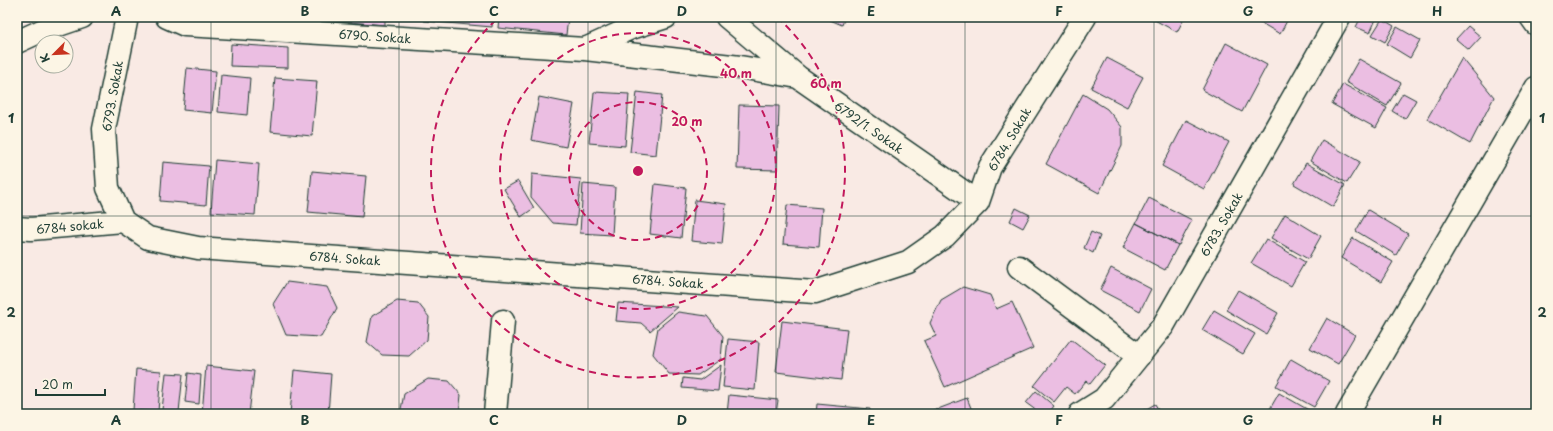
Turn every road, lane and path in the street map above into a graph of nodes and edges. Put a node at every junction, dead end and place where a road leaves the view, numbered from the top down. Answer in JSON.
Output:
{"nodes":[{"id":1,"x":82,"y":17,"type":"edge"},
{"id":2,"x":127,"y":17,"type":"edge"},
{"id":3,"x":167,"y":17,"type":"edge"},
{"id":4,"x":666,"y":17,"type":"edge"},
{"id":5,"x":727,"y":17,"type":"edge"},
{"id":6,"x":1085,"y":17,"type":"edge"},
{"id":7,"x":1339,"y":17,"type":"edge"},
{"id":8,"x":1531,"y":17,"type":"edge"},
{"id":9,"x":1536,"y":24,"type":"edge"},
{"id":10,"x":17,"y":42,"type":"edge"},
{"id":11,"x":585,"y":49,"type":"junction"},
{"id":12,"x":798,"y":77,"type":"junction"},
{"id":13,"x":1536,"y":88,"type":"edge"},
{"id":14,"x":978,"y":202,"type":"junction"},
{"id":15,"x":123,"y":221,"type":"junction"},
{"id":16,"x":17,"y":228,"type":"edge"},
{"id":17,"x":1019,"y":267,"type":"dead end"},
{"id":18,"x":503,"y":321,"type":"dead end"},
{"id":19,"x":1139,"y":356,"type":"junction"},
{"id":20,"x":495,"y":414,"type":"edge"},
{"id":21,"x":1080,"y":414,"type":"edge"},
{"id":22,"x":1347,"y":414,"type":"edge"}],
"edges":[{"from":1,"to":10,"type":"street"},
{"from":2,"to":15,"type":"street","name":"6793. Sokak"},
{"from":3,"to":11,"type":"street","name":"6790. Sokak"},
{"from":4,"to":11,"type":"street","name":"6790. Sokak"},
{"from":5,"to":12,"type":"street","name":"6792/1. Sokak"},
{"from":6,"to":14,"type":"street","name":"6784. Sokak"},
{"from":7,"to":19,"type":"street","name":"6783. Sokak"},
{"from":8,"to":9,"type":"street"},
{"from":11,"to":12,"type":"street","name":"6790. Sokak"},
{"from":12,"to":14,"type":"street","name":"6792/1. Sokak"},
{"from":13,"to":22,"type":"street"},
{"from":14,"to":15,"type":"street","name":"6784. Sokak"},
{"from":15,"to":16,"type":"street","name":"6784 sokak"},
{"from":17,"to":19,"type":"street"},
{"from":18,"to":20,"type":"street"},
{"from":19,"to":21,"type":"street","name":"6783. Sokak"}]}
